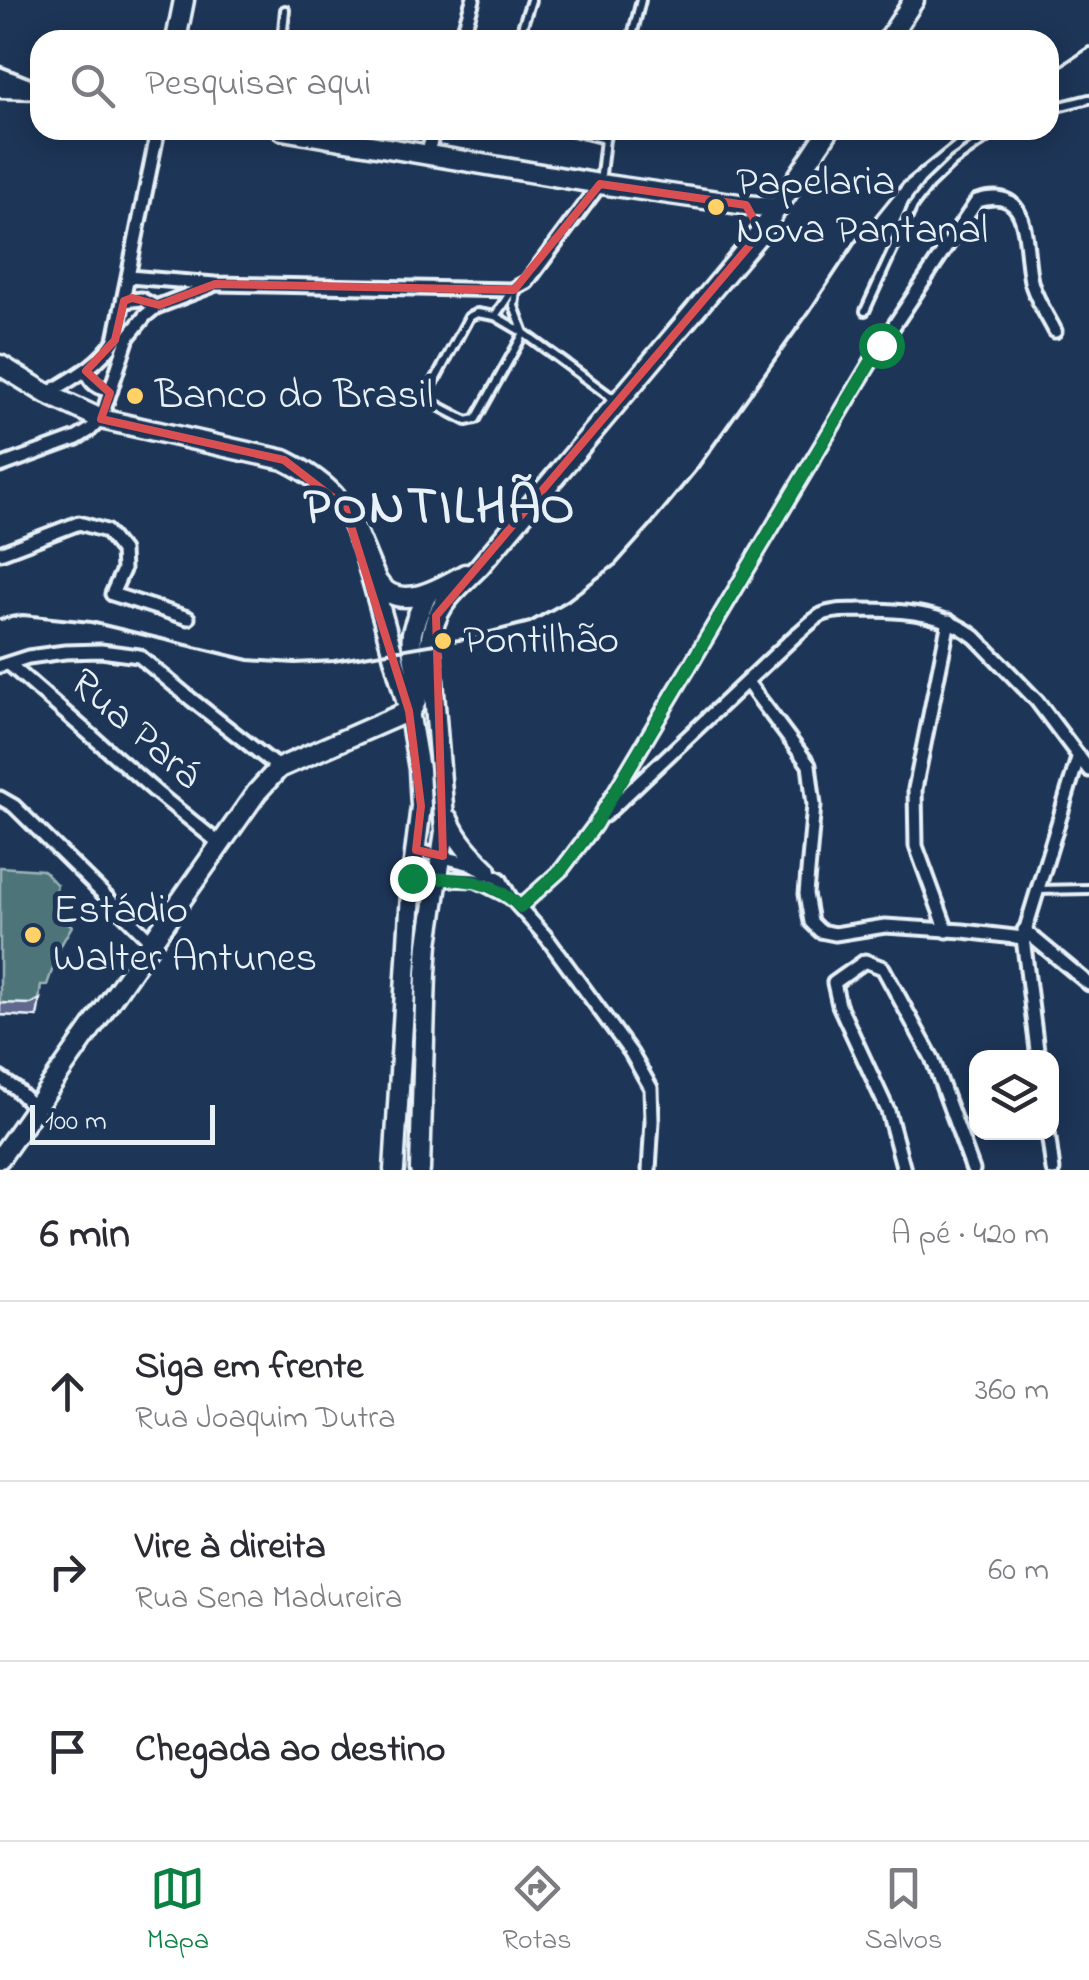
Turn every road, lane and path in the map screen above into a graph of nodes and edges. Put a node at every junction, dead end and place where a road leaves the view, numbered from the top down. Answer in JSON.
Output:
{"nodes":[{"id":1,"x":184,"y":0,"type":"edge"},
{"id":2,"x":473,"y":0,"type":"edge"},
{"id":3,"x":530,"y":0,"type":"edge"},
{"id":4,"x":642,"y":0,"type":"edge"},
{"id":5,"x":914,"y":0,"type":"edge"},
{"id":6,"x":286,"y":10,"type":"dead end"},
{"id":7,"x":178,"y":30,"type":"edge"},
{"id":8,"x":283,"y":30,"type":"edge"},
{"id":9,"x":464,"y":30,"type":"edge"},
{"id":10,"x":521,"y":30,"type":"edge"},
{"id":11,"x":634,"y":30,"type":"edge"},
{"id":12,"x":894,"y":30,"type":"edge"},
{"id":13,"x":0,"y":74,"type":"edge"},
{"id":14,"x":30,"y":86,"type":"edge"},
{"id":15,"x":0,"y":88,"type":"edge"},
{"id":16,"x":30,"y":88,"type":"edge"},
{"id":17,"x":1089,"y":99,"type":"edge"},
{"id":18,"x":1059,"y":106,"type":"edge"},
{"id":19,"x":156,"y":140,"type":"edge"},
{"id":20,"x":340,"y":140,"type":"edge"},
{"id":21,"x":431,"y":140,"type":"edge"},
{"id":22,"x":605,"y":140,"type":"edge"},
{"id":23,"x":822,"y":140,"type":"edge"},
{"id":24,"x":984,"y":140,"type":"edge"},
{"id":25,"x":427,"y":155,"type":"junction"},
{"id":26,"x":600,"y":184,"type":"junction"},
{"id":27,"x":746,"y":205,"type":"junction"},
{"id":28,"x":778,"y":208,"type":"junction"},
{"id":29,"x":761,"y":232,"type":"junction"},
{"id":30,"x":129,"y":277,"type":"junction"},
{"id":31,"x":215,"y":284,"type":"junction"},
{"id":32,"x":514,"y":290,"type":"junction"},
{"id":33,"x":124,"y":300,"type":"junction"},
{"id":34,"x":156,"y":307,"type":"junction"},
{"id":35,"x":865,"y":311,"type":"dead end"},
{"id":36,"x":495,"y":316,"type":"junction"},
{"id":37,"x":1056,"y":330,"type":"dead end"},
{"id":38,"x":524,"y":333,"type":"junction"},
{"id":39,"x":0,"y":365,"type":"edge"},
{"id":40,"x":86,"y":371,"type":"junction"},
{"id":41,"x":111,"y":390,"type":"junction"},
{"id":42,"x":47,"y":394,"type":"junction"},
{"id":43,"x":618,"y":402,"type":"junction"},
{"id":44,"x":101,"y":419,"type":"junction"},
{"id":45,"x":0,"y":466,"type":"edge"},
{"id":46,"x":364,"y":550,"type":"junction"},
{"id":47,"x":0,"y":553,"type":"edge"},
{"id":48,"x":478,"y":566,"type":"junction"},
{"id":49,"x":427,"y":595,"type":"junction"},
{"id":50,"x":188,"y":618,"type":"dead end"},
{"id":51,"x":949,"y":621,"type":"junction"},
{"id":52,"x":4,"y":665,"type":"edge"},
{"id":53,"x":747,"y":682,"type":"junction"},
{"id":54,"x":410,"y":711,"type":"junction"},
{"id":55,"x":1078,"y":758,"type":"junction"},
{"id":56,"x":279,"y":768,"type":"junction"},
{"id":57,"x":1089,"y":770,"type":"edge"},
{"id":58,"x":0,"y":798,"type":"edge"},
{"id":59,"x":444,"y":810,"type":"junction"},
{"id":60,"x":595,"y":825,"type":"junction"},
{"id":61,"x":220,"y":844,"type":"junction"},
{"id":62,"x":416,"y":850,"type":"junction"},
{"id":63,"x":443,"y":856,"type":"junction"},
{"id":64,"x":487,"y":870,"type":"junction"},
{"id":65,"x":412,"y":878,"type":"junction"},
{"id":66,"x":440,"y":878,"type":"junction"},
{"id":67,"x":1036,"y":890,"type":"junction"},
{"id":68,"x":1089,"y":890,"type":"edge"},
{"id":69,"x":510,"y":897,"type":"junction"},
{"id":70,"x":520,"y":907,"type":"junction"},
{"id":71,"x":948,"y":930,"type":"junction"},
{"id":72,"x":1024,"y":934,"type":"junction"},
{"id":73,"x":151,"y":942,"type":"junction"},
{"id":74,"x":1089,"y":984,"type":"edge"},
{"id":75,"x":1037,"y":1050,"type":"edge"},
{"id":76,"x":0,"y":1078,"type":"edge"},
{"id":77,"x":35,"y":1108,"type":"junction"},
{"id":78,"x":1049,"y":1140,"type":"edge"},
{"id":79,"x":0,"y":1158,"type":"edge"},
{"id":80,"x":424,"y":1168,"type":"edge"},
{"id":81,"x":394,"y":1170,"type":"edge"},
{"id":82,"x":649,"y":1170,"type":"edge"},
{"id":83,"x":904,"y":1170,"type":"edge"},
{"id":84,"x":973,"y":1170,"type":"edge"},
{"id":85,"x":1053,"y":1170,"type":"edge"}],
"edges":[{"from":1,"to":7,"type":"main road"},
{"from":2,"to":9,"type":"street"},
{"from":3,"to":10,"type":"lane"},
{"from":4,"to":11,"type":"lane"},
{"from":5,"to":12,"type":"main road"},
{"from":6,"to":8,"type":"lane"},
{"from":13,"to":14,"type":"street"},
{"from":15,"to":16,"type":"main road"},
{"from":17,"to":18,"type":"lane"},
{"from":19,"to":30,"type":"street"},
{"from":20,"to":25,"type":"main road"},
{"from":21,"to":25,"type":"street"},
{"from":22,"to":26,"type":"lane"},
{"from":23,"to":28,"type":"main road"},
{"from":24,"to":35,"type":"lane"},
{"from":25,"to":26,"type":"main road"},
{"from":26,"to":27,"type":"main road"},
{"from":26,"to":32,"type":"street"},
{"from":27,"to":28,"type":"main road"},
{"from":27,"to":29,"type":"main road"},
{"from":28,"to":29,"type":"main road"},
{"from":29,"to":43,"type":"main road"},
{"from":30,"to":31,"type":"street"},
{"from":30,"to":33,"type":"street"},
{"from":31,"to":32,"type":"street"},
{"from":31,"to":34,"type":"street"},
{"from":32,"to":36,"type":"lane"},
{"from":32,"to":38,"type":"lane"},
{"from":33,"to":34,"type":"street"},
{"from":33,"to":40,"type":"street"},
{"from":34,"to":41,"type":"street"},
{"from":36,"to":38,"type":"lane"},
{"from":36,"to":38,"type":"lane"},
{"from":37,"to":60,"type":"street"},
{"from":38,"to":43,"type":"lane"},
{"from":39,"to":42,"type":"main road"},
{"from":40,"to":41,"type":"street"},
{"from":40,"to":42,"type":"street"},
{"from":41,"to":44,"type":"street"},
{"from":42,"to":44,"type":"main road"},
{"from":43,"to":48,"type":"main road"},
{"from":44,"to":45,"type":"street"},
{"from":44,"to":46,"type":"main road"},
{"from":46,"to":49,"type":"main road"},
{"from":46,"to":54,"type":"main road"},
{"from":47,"to":50,"type":"street"},
{"from":48,"to":49,"type":"main road"},
{"from":48,"to":59,"type":"main road"},
{"from":49,"to":54,"type":"main road"},
{"from":51,"to":53,"type":"street"},
{"from":51,"to":55,"type":"street"},
{"from":51,"to":71,"type":"street"},
{"from":52,"to":56,"type":"street"},
{"from":52,"to":61,"type":"street","name":"Rua Pará"},
{"from":53,"to":60,"type":"street"},
{"from":53,"to":71,"type":"street"},
{"from":54,"to":56,"type":"main road"},
{"from":54,"to":62,"type":"main road"},
{"from":55,"to":57,"type":"street"},
{"from":55,"to":67,"type":"street"},
{"from":56,"to":61,"type":"main road"},
{"from":58,"to":73,"type":"street"},
{"from":59,"to":63,"type":"main road"},
{"from":59,"to":64,"type":"main road"},
{"from":60,"to":70,"type":"street"},
{"from":61,"to":73,"type":"main road"},
{"from":62,"to":63,"type":"street"},
{"from":62,"to":65,"type":"main road"},
{"from":63,"to":64,"type":"street"},
{"from":63,"to":66,"type":"main road"},
{"from":64,"to":69,"type":"street"},
{"from":65,"to":66,"type":"street"},
{"from":65,"to":81,"type":"main road"},
{"from":66,"to":69,"type":"street"},
{"from":66,"to":80,"type":"main road"},
{"from":67,"to":68,"type":"lane"},
{"from":67,"to":72,"type":"street"},
{"from":69,"to":70,"type":"street"},
{"from":70,"to":82,"type":"street"},
{"from":71,"to":72,"type":"street"},
{"from":72,"to":74,"type":"street"},
{"from":72,"to":75,"type":"street"},
{"from":73,"to":77,"type":"main road"},
{"from":76,"to":77,"type":"street"},
{"from":77,"to":79,"type":"main road"},
{"from":78,"to":85,"type":"street"},
{"from":83,"to":84,"type":"street"}]}
